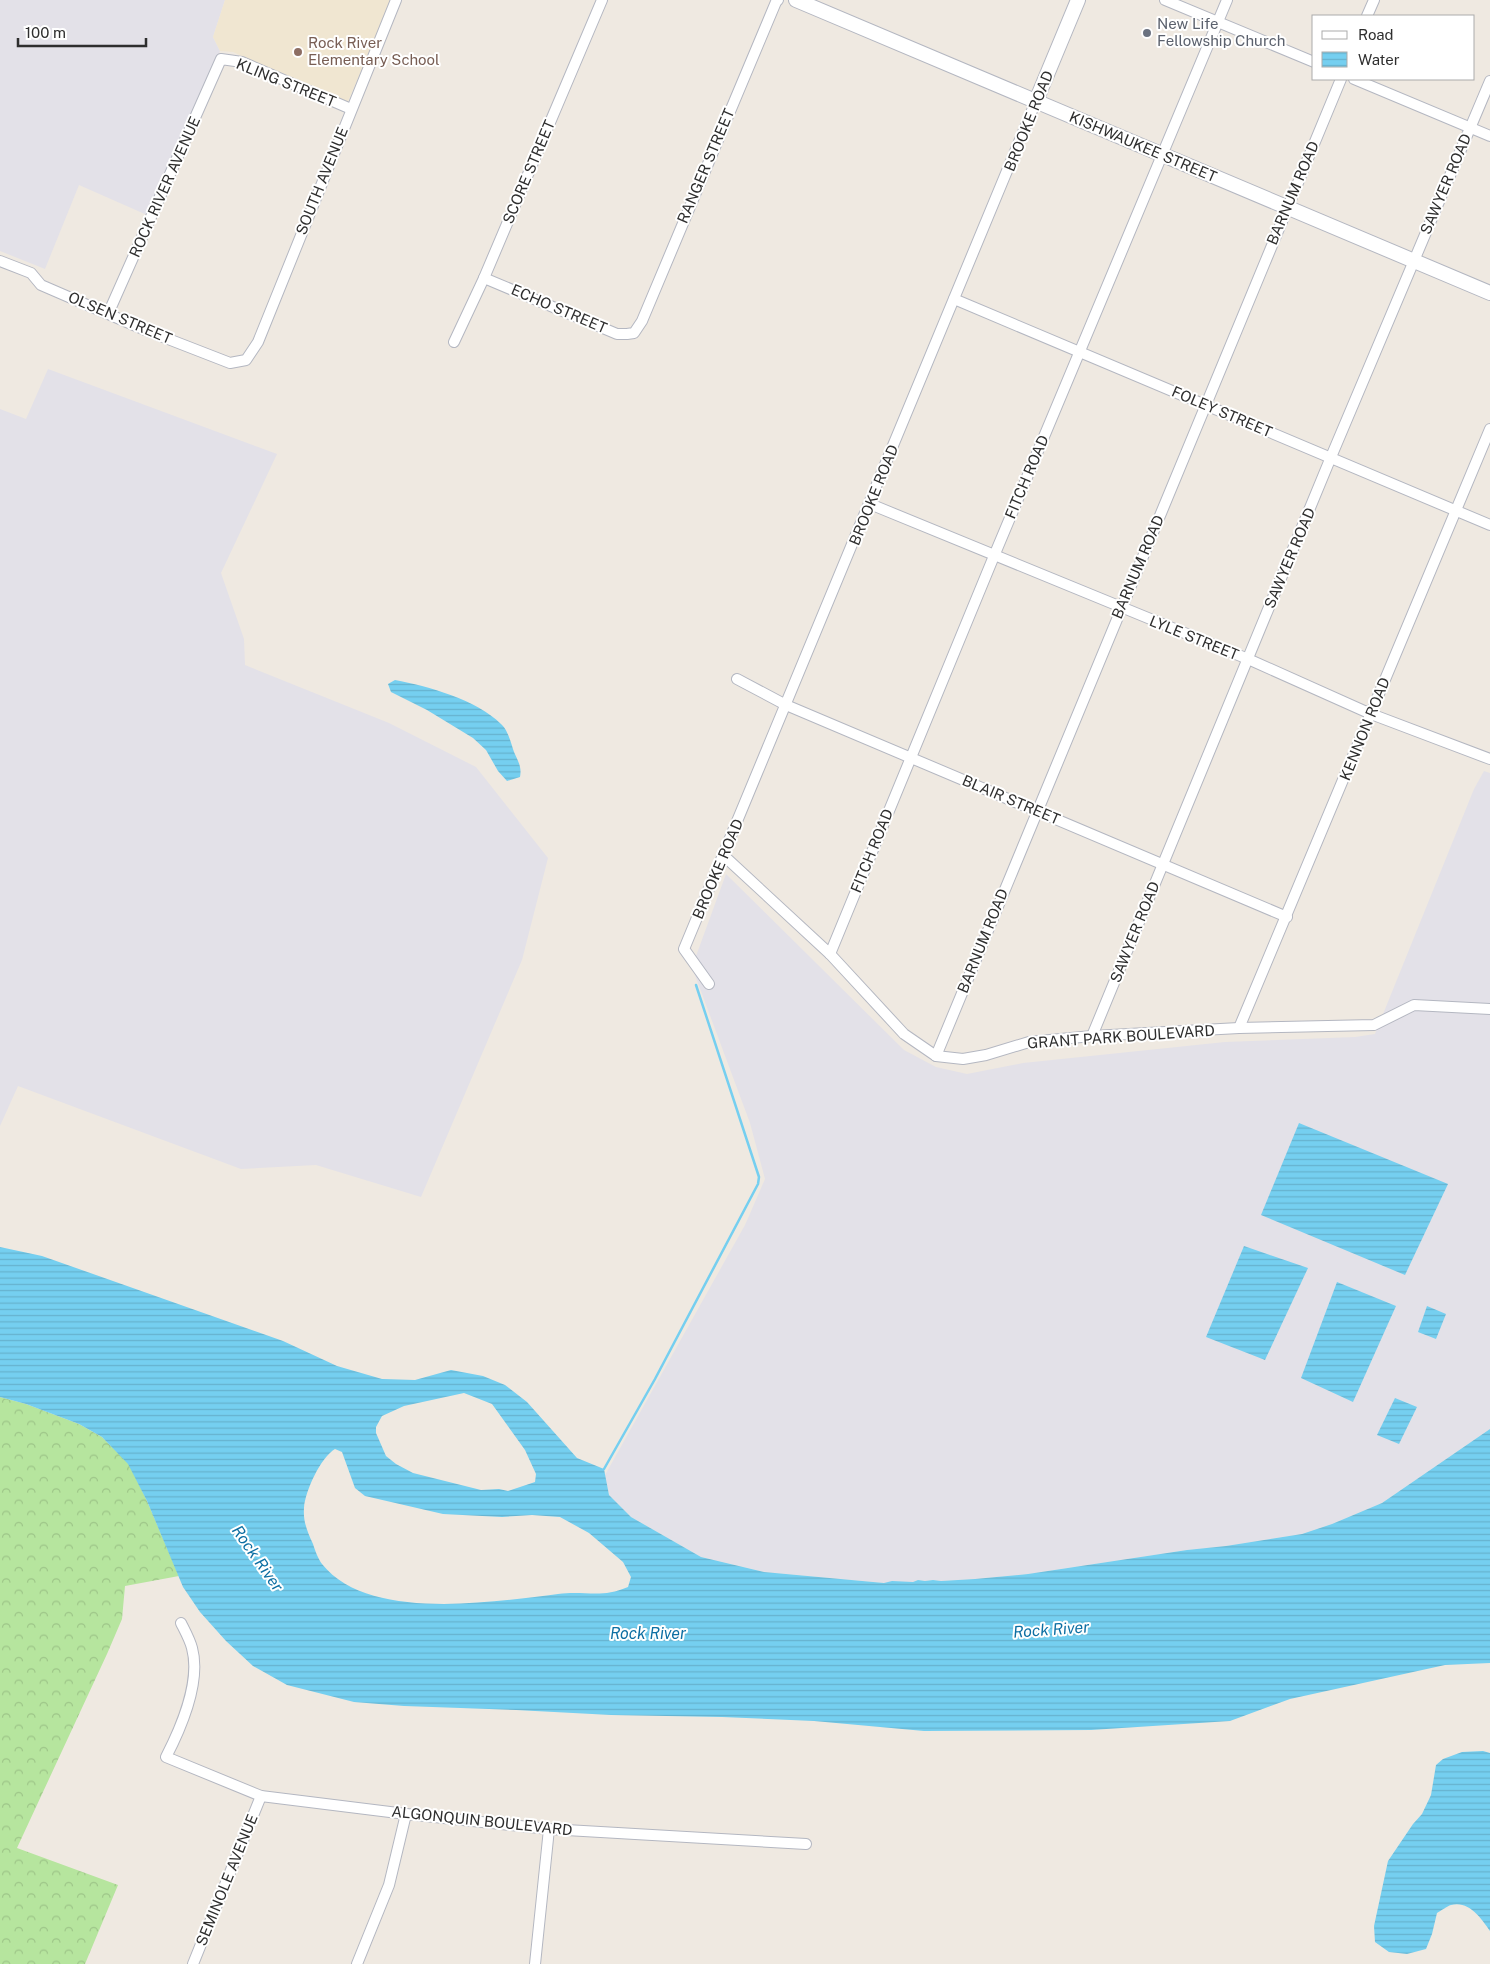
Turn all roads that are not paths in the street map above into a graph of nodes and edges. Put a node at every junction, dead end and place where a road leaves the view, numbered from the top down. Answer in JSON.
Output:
{"nodes":[{"id":1,"x":396,"y":0,"type":"edge"},
{"id":2,"x":602,"y":0,"type":"edge"},
{"id":3,"x":778,"y":0,"type":"edge"},
{"id":4,"x":796,"y":0,"type":"edge"},
{"id":5,"x":1078,"y":0,"type":"edge"},
{"id":6,"x":1165,"y":0,"type":"edge"},
{"id":7,"x":1227,"y":0,"type":"edge"},
{"id":8,"x":1374,"y":0,"type":"edge"},
{"id":9,"x":1367,"y":15,"type":"edge"},
{"id":10,"x":1217,"y":22,"type":"junction"},
{"id":11,"x":221,"y":59,"type":"joint"},
{"id":12,"x":1312,"y":61,"type":"edge"},
{"id":13,"x":1341,"y":80,"type":"edge"},
{"id":14,"x":1356,"y":80,"type":"edge"},
{"id":15,"x":1490,"y":80,"type":"edge"},
{"id":16,"x":1036,"y":101,"type":"junction"},
{"id":17,"x":351,"y":109,"type":"junction"},
{"id":18,"x":1470,"y":128,"type":"junction"},
{"id":19,"x":1490,"y":136,"type":"edge"},
{"id":20,"x":1162,"y":154,"type":"junction"},
{"id":21,"x":1287,"y":207,"type":"junction"},
{"id":22,"x":0,"y":261,"type":"edge"},
{"id":23,"x":1414,"y":261,"type":"junction"},
{"id":24,"x":484,"y":278,"type":"junction"},
{"id":25,"x":1490,"y":293,"type":"edge"},
{"id":26,"x":954,"y":299,"type":"junction"},
{"id":27,"x":108,"y":314,"type":"junction"},
{"id":28,"x":634,"y":333,"type":"joint"},
{"id":29,"x":454,"y":342,"type":"dead end"},
{"id":30,"x":1079,"y":352,"type":"junction"},
{"id":31,"x":246,"y":360,"type":"joint"},
{"id":32,"x":1205,"y":405,"type":"junction"},
{"id":33,"x":1490,"y":429,"type":"edge"},
{"id":34,"x":1331,"y":457,"type":"junction"},
{"id":35,"x":870,"y":504,"type":"junction"},
{"id":36,"x":1456,"y":511,"type":"junction"},
{"id":37,"x":1490,"y":525,"type":"edge"},
{"id":38,"x":994,"y":556,"type":"junction"},
{"id":39,"x":1121,"y":608,"type":"junction"},
{"id":40,"x":1248,"y":659,"type":"junction"},
{"id":41,"x":737,"y":679,"type":"dead end"},
{"id":42,"x":786,"y":705,"type":"junction"},
{"id":43,"x":1371,"y":714,"type":"junction"},
{"id":44,"x":910,"y":758,"type":"junction"},
{"id":45,"x":1490,"y":759,"type":"edge"},
{"id":46,"x":1036,"y":811,"type":"junction"},
{"id":47,"x":723,"y":855,"type":"junction"},
{"id":48,"x":1163,"y":863,"type":"junction"},
{"id":49,"x":1287,"y":917,"type":"junction"},
{"id":50,"x":830,"y":954,"type":"junction"},
{"id":51,"x":709,"y":984,"type":"dead end"},
{"id":52,"x":1490,"y":1009,"type":"edge"},
{"id":53,"x":1239,"y":1028,"type":"junction"},
{"id":54,"x":1092,"y":1036,"type":"junction"},
{"id":55,"x":936,"y":1056,"type":"junction"},
{"id":56,"x":181,"y":1623,"type":"dead end"},
{"id":57,"x":261,"y":1796,"type":"junction"},
{"id":58,"x":406,"y":1814,"type":"junction"},
{"id":59,"x":550,"y":1829,"type":"junction"},
{"id":60,"x":806,"y":1844,"type":"dead end"},
{"id":61,"x":193,"y":1964,"type":"edge"},
{"id":62,"x":357,"y":1964,"type":"edge"},
{"id":63,"x":535,"y":1964,"type":"edge"}],
"edges":[{"from":1,"to":17,"type":"street","name":"SOUTH AVENUE"},
{"from":2,"to":24,"type":"street","name":"SCORE STREET"},
{"from":3,"to":28,"type":"street","name":"RANGER STREET"},
{"from":4,"to":16,"type":"street","name":"KISHWAUKEE STREET"},
{"from":5,"to":16,"type":"street","name":"BROOKE ROAD"},
{"from":6,"to":10,"type":"street"},
{"from":7,"to":10,"type":"street","name":"FITCH ROAD"},
{"from":8,"to":9,"type":"street"},
{"from":10,"to":12,"type":"street"},
{"from":10,"to":20,"type":"street","name":"FITCH ROAD"},
{"from":11,"to":17,"type":"street","name":"KLING STREET"},
{"from":11,"to":27,"type":"street","name":"ROCK RIVER AVENUE"},
{"from":13,"to":21,"type":"street","name":"BARNUM ROAD"},
{"from":14,"to":18,"type":"street"},
{"from":15,"to":18,"type":"street","name":"SAWYER ROAD"},
{"from":16,"to":20,"type":"street","name":"KISHWAUKEE STREET"},
{"from":16,"to":26,"type":"street","name":"BROOKE ROAD"},
{"from":17,"to":31,"type":"street","name":"SOUTH AVENUE"},
{"from":18,"to":19,"type":"street"},
{"from":18,"to":23,"type":"street","name":"SAWYER ROAD"},
{"from":20,"to":21,"type":"street","name":"KISHWAUKEE STREET"},
{"from":20,"to":30,"type":"street","name":"FITCH ROAD"},
{"from":21,"to":23,"type":"street","name":"KISHWAUKEE STREET"},
{"from":21,"to":32,"type":"street","name":"BARNUM ROAD"},
{"from":22,"to":27,"type":"street","name":"OLSEN STREET"},
{"from":23,"to":25,"type":"street","name":"KISHWAUKEE STREET"},
{"from":23,"to":34,"type":"street","name":"SAWYER ROAD"},
{"from":24,"to":28,"type":"street","name":"ECHO STREET"},
{"from":24,"to":29,"type":"street","name":"SCORE STREET"},
{"from":26,"to":30,"type":"street","name":"FOLEY STREET"},
{"from":26,"to":35,"type":"street","name":"BROOKE ROAD"},
{"from":27,"to":31,"type":"street","name":"OLSEN STREET"},
{"from":30,"to":32,"type":"street","name":"FOLEY STREET"},
{"from":30,"to":38,"type":"street","name":"FITCH ROAD"},
{"from":32,"to":34,"type":"street","name":"FOLEY STREET"},
{"from":32,"to":39,"type":"street","name":"BARNUM ROAD"},
{"from":33,"to":36,"type":"street","name":"KENNON ROAD"},
{"from":34,"to":36,"type":"street","name":"FOLEY STREET"},
{"from":34,"to":40,"type":"street","name":"SAWYER ROAD"},
{"from":35,"to":38,"type":"street","name":"LYLE STREET"},
{"from":35,"to":42,"type":"street","name":"BROOKE ROAD"},
{"from":36,"to":37,"type":"street","name":"FOLEY STREET"},
{"from":36,"to":43,"type":"street","name":"KENNON ROAD"},
{"from":38,"to":39,"type":"street","name":"LYLE STREET"},
{"from":38,"to":44,"type":"street","name":"FITCH ROAD"},
{"from":39,"to":40,"type":"street","name":"LYLE STREET"},
{"from":39,"to":46,"type":"street","name":"BARNUM ROAD"},
{"from":40,"to":43,"type":"street","name":"LYLE STREET"},
{"from":40,"to":48,"type":"street","name":"SAWYER ROAD"},
{"from":41,"to":42,"type":"street","name":"BLAIR STREET"},
{"from":42,"to":44,"type":"street","name":"BLAIR STREET"},
{"from":42,"to":47,"type":"street","name":"BROOKE ROAD"},
{"from":43,"to":45,"type":"street","name":"LYLE STREET"},
{"from":43,"to":49,"type":"street","name":"KENNON ROAD"},
{"from":44,"to":46,"type":"street","name":"BLAIR STREET"},
{"from":44,"to":50,"type":"street","name":"FITCH ROAD"},
{"from":46,"to":48,"type":"street","name":"BLAIR STREET"},
{"from":46,"to":55,"type":"street","name":"BARNUM ROAD"},
{"from":47,"to":50,"type":"street","name":"GRANT PARK BOULEVARD"},
{"from":47,"to":51,"type":"street","name":"BROOKE ROAD"},
{"from":48,"to":49,"type":"street","name":"BLAIR STREET"},
{"from":48,"to":54,"type":"street","name":"SAWYER ROAD"},
{"from":49,"to":53,"type":"street","name":"KENNON ROAD"},
{"from":50,"to":55,"type":"street","name":"GRANT PARK BOULEVARD"},
{"from":52,"to":53,"type":"street","name":"GRANT PARK BOULEVARD"},
{"from":53,"to":54,"type":"street","name":"GRANT PARK BOULEVARD"},
{"from":54,"to":55,"type":"street","name":"GRANT PARK BOULEVARD"},
{"from":56,"to":57,"type":"street","name":"ALGONQUIN BOULEVARD"},
{"from":57,"to":58,"type":"street","name":"ALGONQUIN BOULEVARD"},
{"from":57,"to":61,"type":"street","name":"SEMINOLE AVENUE"},
{"from":58,"to":59,"type":"street","name":"ALGONQUIN BOULEVARD"},
{"from":58,"to":62,"type":"street"},
{"from":59,"to":60,"type":"street","name":"ALGONQUIN BOULEVARD"},
{"from":59,"to":63,"type":"street"}]}
